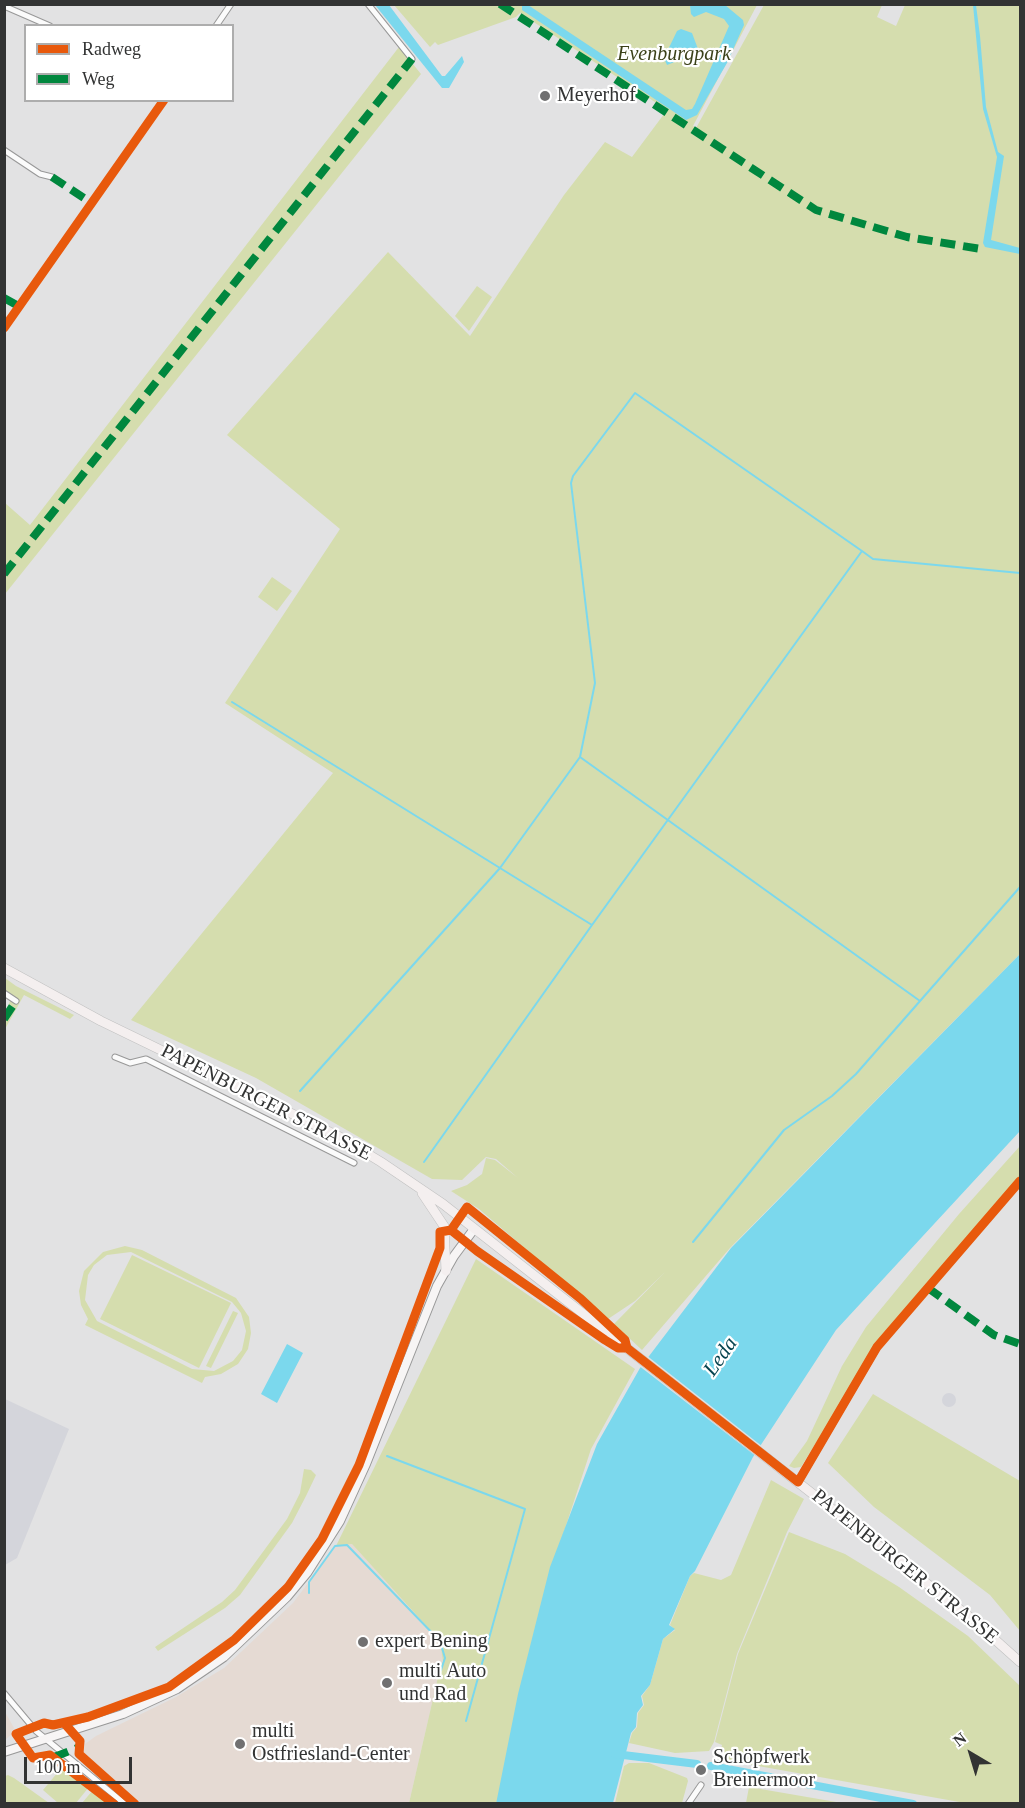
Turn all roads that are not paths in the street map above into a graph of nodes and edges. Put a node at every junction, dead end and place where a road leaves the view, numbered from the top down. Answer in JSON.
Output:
{"nodes":[{"id":1,"x":231,"y":4,"type":"edge"},
{"id":2,"x":368,"y":4,"type":"edge"},
{"id":3,"x":4,"y":6,"type":"edge"},
{"id":4,"x":45,"y":24,"type":"edge"},
{"id":5,"x":217,"y":24,"type":"edge"},
{"id":6,"x":412,"y":59,"type":"dead end"},
{"id":7,"x":4,"y":150,"type":"edge"},
{"id":8,"x":52,"y":177,"type":"dead end"},
{"id":9,"x":4,"y":968,"type":"edge"},
{"id":10,"x":4,"y":993,"type":"edge"},
{"id":11,"x":16,"y":1001,"type":"dead end"},
{"id":12,"x":116,"y":1057,"type":"dead end"},
{"id":13,"x":354,"y":1163,"type":"dead end"},
{"id":14,"x":1020,"y":1181,"type":"edge"},
{"id":15,"x":417,"y":1187,"type":"junction"},
{"id":16,"x":474,"y":1229,"type":"junction"},
{"id":17,"x":446,"y":1271,"type":"junction"},
{"id":18,"x":798,"y":1482,"type":"junction"},
{"id":19,"x":1020,"y":1662,"type":"edge"},
{"id":20,"x":4,"y":1693,"type":"edge"},
{"id":21,"x":47,"y":1740,"type":"junction"},
{"id":22,"x":4,"y":1752,"type":"edge"},
{"id":23,"x":701,"y":1785,"type":"dead end"},
{"id":24,"x":125,"y":1803,"type":"edge"},
{"id":25,"x":688,"y":1803,"type":"edge"}],
"edges":[{"from":1,"to":5,"type":"street"},
{"from":2,"to":6,"type":"street"},
{"from":3,"to":4,"type":"street"},
{"from":7,"to":8,"type":"street"},
{"from":9,"to":15,"type":"main road","name":"PAPENBURGER STRASSE"},
{"from":10,"to":11,"type":"street"},
{"from":12,"to":13,"type":"street"},
{"from":14,"to":18,"type":"street"},
{"from":15,"to":16,"type":"main road","name":"PAPENBURGER STRASSE"},
{"from":15,"to":17,"type":"main road"},
{"from":16,"to":17,"type":"main road"},
{"from":16,"to":18,"type":"main road","name":"PAPENBURGER STRASSE"},
{"from":17,"to":21,"type":"main road"},
{"from":18,"to":19,"type":"main road","name":"PAPENBURGER STRASSE"},
{"from":20,"to":21,"type":"street"},
{"from":21,"to":22,"type":"main road"},
{"from":21,"to":24,"type":"street"},
{"from":23,"to":25,"type":"street"}]}
